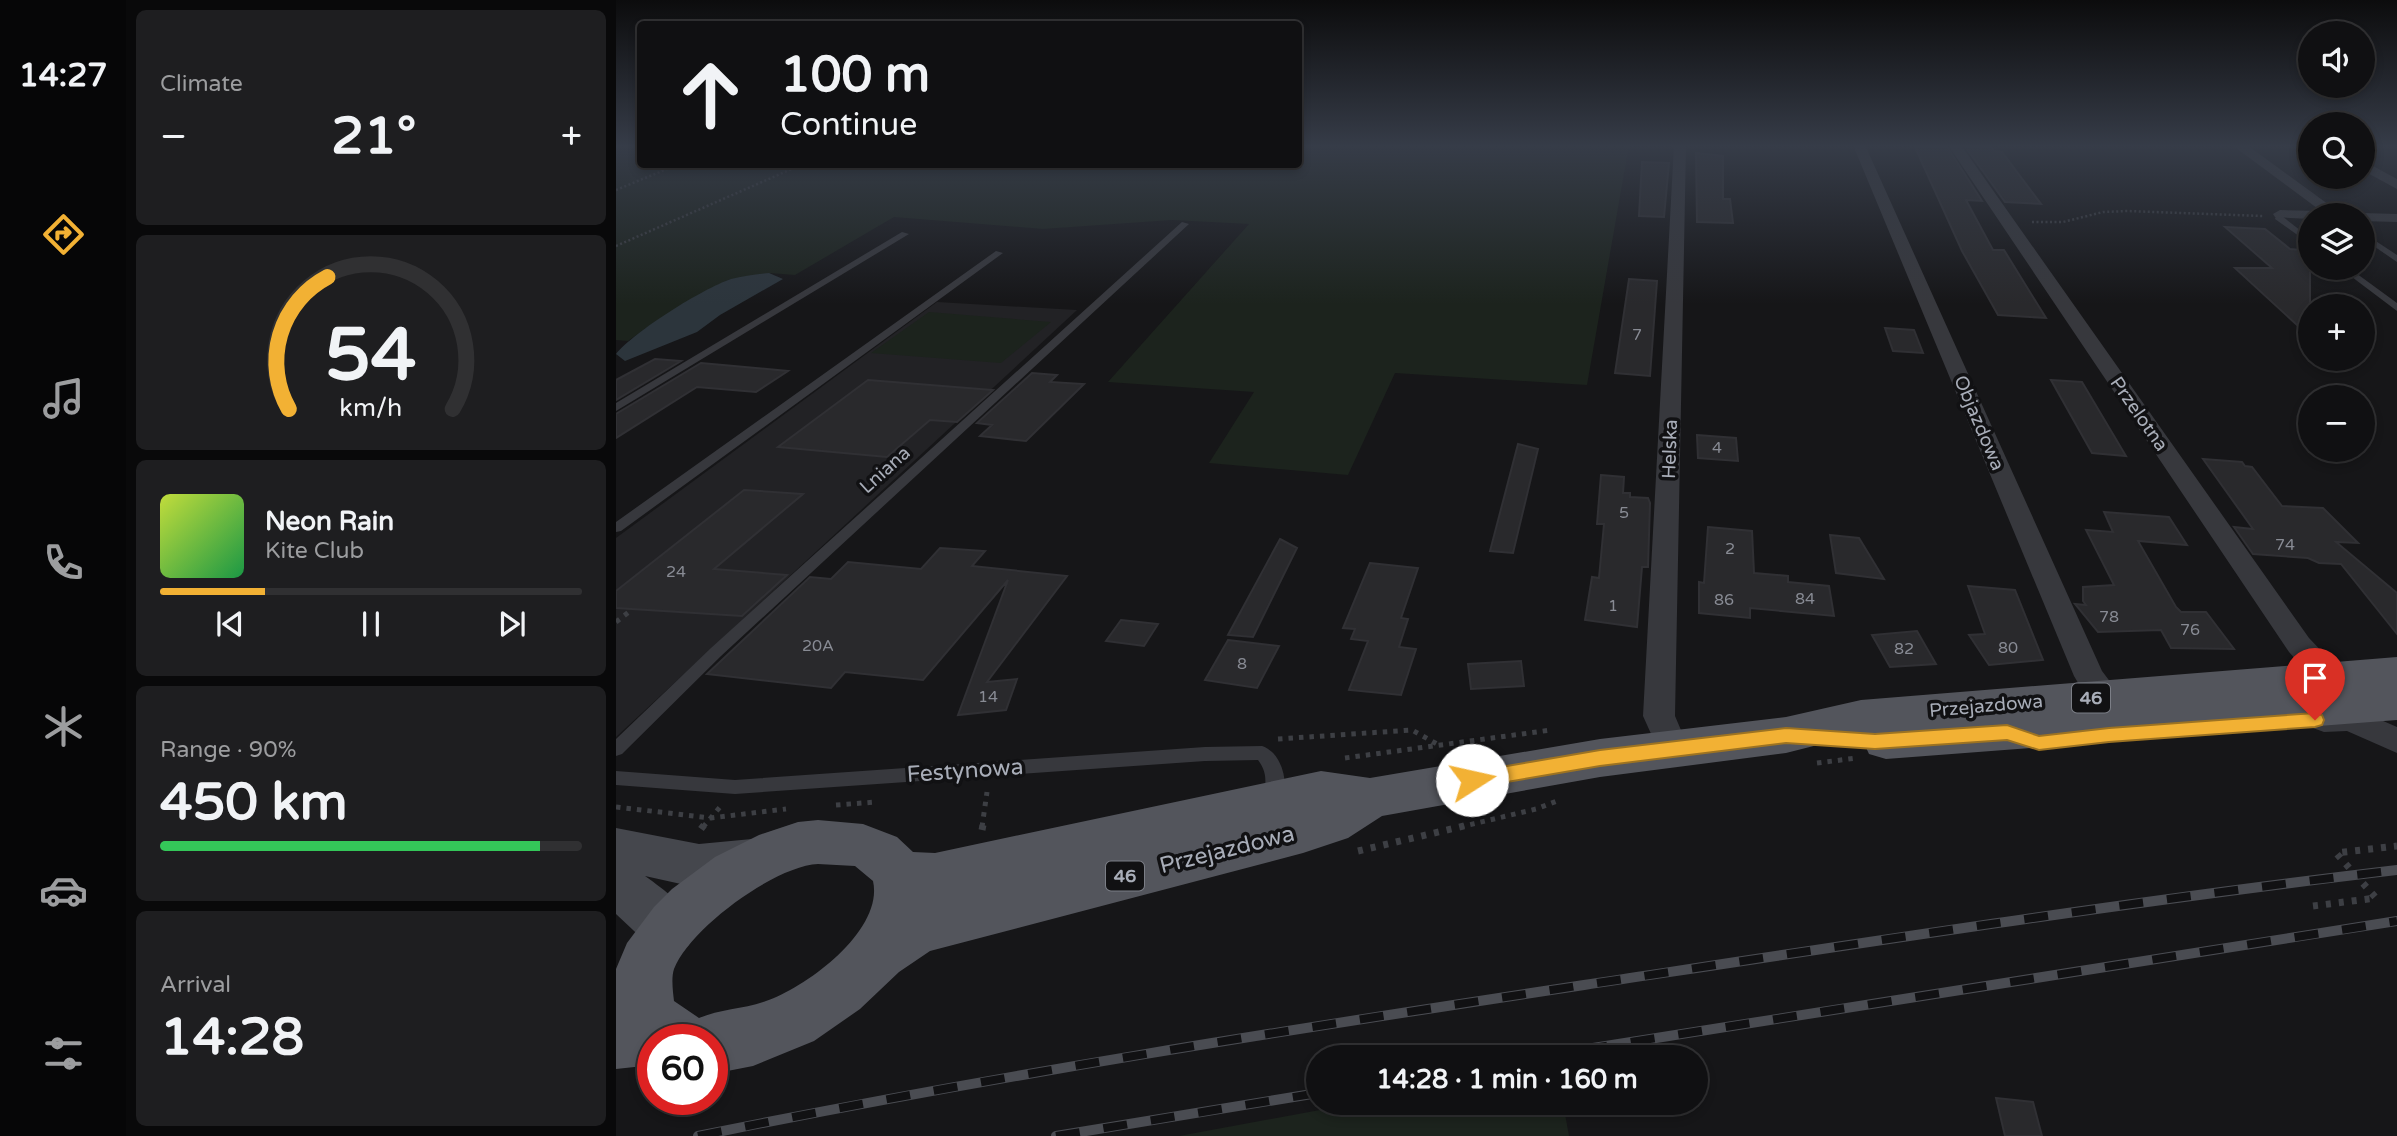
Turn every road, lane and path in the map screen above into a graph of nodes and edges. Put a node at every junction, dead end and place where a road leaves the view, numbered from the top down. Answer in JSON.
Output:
{"nodes":[{"id":1,"x":725,"y":198,"type":"edge"},
{"id":2,"x":1678,"y":198,"type":"edge"},
{"id":3,"x":1882,"y":198,"type":"edge"},
{"id":4,"x":1990,"y":198,"type":"edge"},
{"id":5,"x":2279,"y":215,"type":"junction"},
{"id":6,"x":2298,"y":215,"type":"edge"},
{"id":7,"x":2375,"y":217,"type":"edge"},
{"id":8,"x":2397,"y":218,"type":"edge"},
{"id":9,"x":2007,"y":222,"type":"junction"},
{"id":10,"x":1185,"y":224,"type":"dead end"},
{"id":11,"x":2298,"y":232,"type":"edge"},
{"id":12,"x":905,"y":234,"type":"dead end"},
{"id":13,"x":2375,"y":243,"type":"edge"},
{"id":14,"x":616,"y":246,"type":"edge"},
{"id":15,"x":999,"y":253,"type":"dead end"},
{"id":16,"x":2397,"y":259,"type":"edge"},
{"id":17,"x":2360,"y":280,"type":"edge"},
{"id":18,"x":2397,"y":308,"type":"edge"},
{"id":19,"x":616,"y":408,"type":"edge"},
{"id":20,"x":616,"y":528,"type":"edge"},
{"id":21,"x":629,"y":612,"type":"dead end"},
{"id":22,"x":616,"y":622,"type":"edge"},
{"id":23,"x":2397,"y":672,"type":"edge"},
{"id":24,"x":2331,"y":677,"type":"junction"},
{"id":25,"x":2106,"y":696,"type":"junction"},
{"id":26,"x":2397,"y":703,"type":"edge"},
{"id":27,"x":2007,"y":733,"type":"junction"},
{"id":28,"x":2397,"y":741,"type":"edge"},
{"id":29,"x":616,"y":749,"type":"edge"},
{"id":30,"x":1673,"y":749,"type":"junction"},
{"id":31,"x":1799,"y":749,"type":"junction"},
{"id":32,"x":1867,"y":757,"type":"dead end"},
{"id":33,"x":616,"y":778,"type":"edge"},
{"id":34,"x":735,"y":787,"type":"junction"},
{"id":35,"x":974,"y":794,"type":"dead end"},
{"id":36,"x":1569,"y":797,"type":"dead end"},
{"id":37,"x":1370,"y":798,"type":"junction"},
{"id":38,"x":1276,"y":800,"type":"junction"},
{"id":39,"x":880,"y":801,"type":"dead end"},
{"id":40,"x":827,"y":806,"type":"dead end"},
{"id":41,"x":616,"y":807,"type":"edge"},
{"id":42,"x":801,"y":808,"type":"dead end"},
{"id":43,"x":711,"y":818,"type":"junction"},
{"id":44,"x":692,"y":838,"type":"dead end"},
{"id":45,"x":2397,"y":845,"type":"edge"},
{"id":46,"x":616,"y":849,"type":"edge"},
{"id":47,"x":1351,"y":853,"type":"dead end"},
{"id":48,"x":756,"y":861,"type":"junction"},
{"id":49,"x":978,"y":868,"type":"junction"},
{"id":50,"x":901,"y":875,"type":"junction"},
{"id":51,"x":616,"y":885,"type":"edge"},
{"id":52,"x":2313,"y":906,"type":"dead end"},
{"id":53,"x":879,"y":953,"type":"junction"},
{"id":54,"x":644,"y":958,"type":"edge"},
{"id":55,"x":654,"y":1024,"type":"edge"},
{"id":56,"x":728,"y":1041,"type":"edge"}],
"edges":[{"from":1,"to":14,"type":"path"},
{"from":2,"to":30,"type":"street","name":"Helska"},
{"from":3,"to":25,"type":"street","name":"Objazdowa"},
{"from":4,"to":9,"type":"street","name":"Przelotna"},
{"from":5,"to":6,"type":"street"},
{"from":5,"to":9,"type":"path"},
{"from":5,"to":11,"type":"lane"},
{"from":7,"to":8,"type":"street"},
{"from":9,"to":24,"type":"street","name":"Przelotna"},
{"from":10,"to":29,"type":"lane","name":"Lniana"},
{"from":12,"to":19,"type":"lane"},
{"from":13,"to":16,"type":"lane"},
{"from":15,"to":20,"type":"lane"},
{"from":17,"to":18,"type":"lane"},
{"from":21,"to":22,"type":"path"},
{"from":23,"to":24,"type":"main road","name":"Przejazdowa","number":"46"},
{"from":24,"to":25,"type":"main road","name":"Przejazdowa","number":"46"},
{"from":25,"to":31,"type":"main road","name":"Przejazdowa","number":"46"},
{"from":26,"to":27,"type":"main road","name":"Przejazdowa","number":"46"},
{"from":27,"to":28,"type":"street"},
{"from":27,"to":31,"type":"main road","name":"Przejazdowa","number":"46"},
{"from":30,"to":31,"type":"main road","name":"Przejazdowa","number":"46"},
{"from":30,"to":37,"type":"main road","name":"Przejazdowa","number":"46"},
{"from":31,"to":32,"type":"path"},
{"from":33,"to":34,"type":"lane","name":"Festynowa"},
{"from":34,"to":38,"type":"lane","name":"Festynowa"},
{"from":34,"to":43,"type":"path"},
{"from":35,"to":49,"type":"path"},
{"from":36,"to":47,"type":"path"},
{"from":37,"to":38,"type":"main road","name":"Przejazdowa","number":"46"},
{"from":37,"to":53,"type":"main road","name":"Przejazdowa","number":"46"},
{"from":38,"to":49,"type":"main road","name":"Przejazdowa","number":"46"},
{"from":39,"to":40,"type":"path"},
{"from":41,"to":43,"type":"path"},
{"from":42,"to":43,"type":"path"},
{"from":43,"to":44,"type":"path"},
{"from":45,"to":52,"type":"path"},
{"from":46,"to":48,"type":"street"},
{"from":48,"to":50,"type":"main road"},
{"from":48,"to":54,"type":"main road"},
{"from":49,"to":50,"type":"main road","name":"Przejazdowa","number":"46"},
{"from":50,"to":53,"type":"main road","number":"46"},
{"from":51,"to":54,"type":"street"},
{"from":53,"to":56,"type":"main road","number":"46"},
{"from":54,"to":55,"type":"main road","number":"46"}]}
